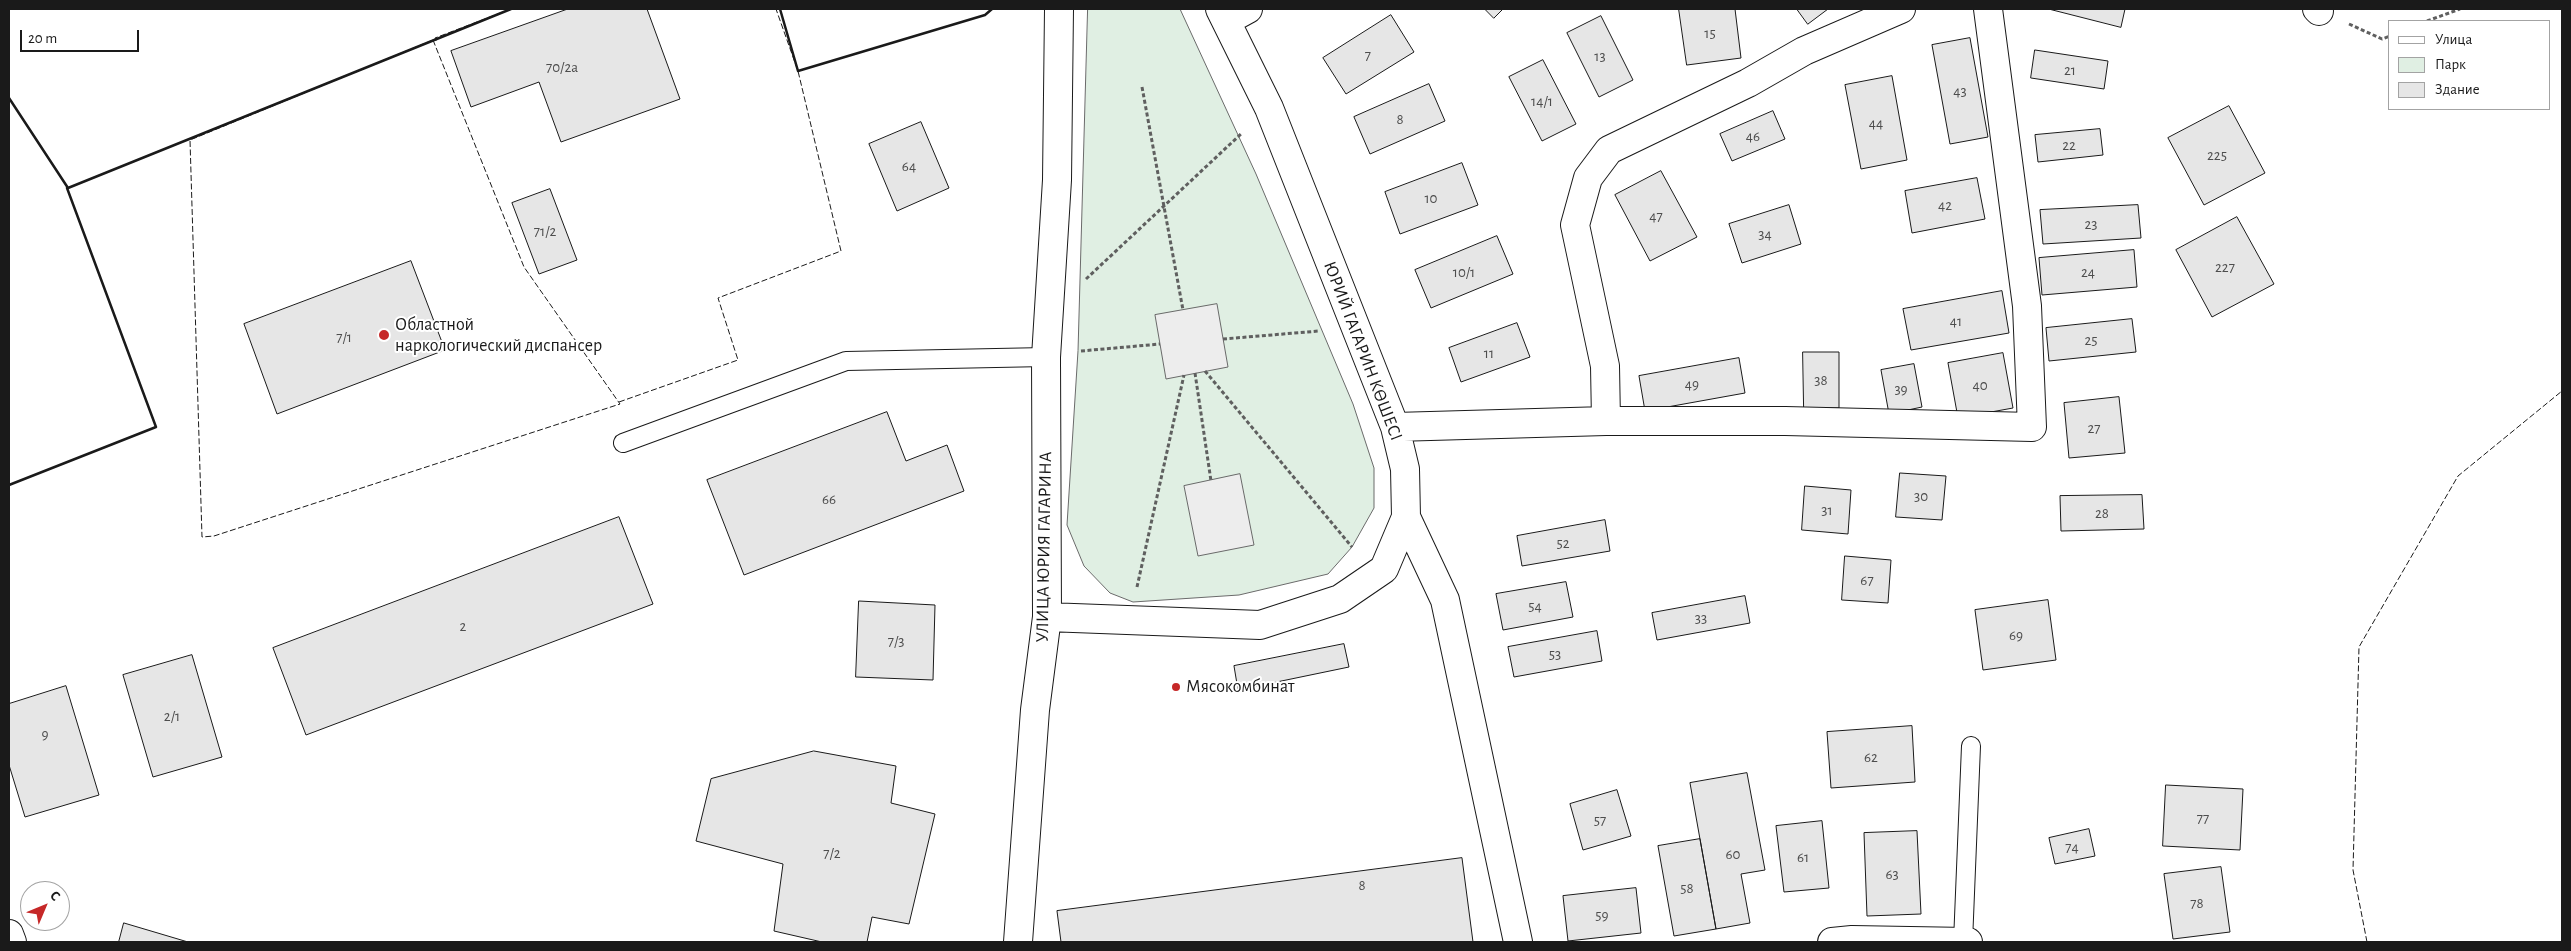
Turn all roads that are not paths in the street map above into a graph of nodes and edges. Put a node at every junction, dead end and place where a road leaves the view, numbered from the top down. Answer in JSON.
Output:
{"nodes":[{"id":1,"x":1059,"y":9,"type":"edge"},
{"id":2,"x":1901,"y":9,"type":"edge"},
{"id":3,"x":1988,"y":9,"type":"edge"},
{"id":4,"x":1232,"y":13,"type":"edge"},
{"id":5,"x":1046,"y":357,"type":"junction"},
{"id":6,"x":1606,"y":421,"type":"junction"},
{"id":7,"x":1395,"y":427,"type":"junction"},
{"id":8,"x":623,"y":443,"type":"dead end"},
{"id":9,"x":1406,"y":517,"type":"junction"},
{"id":10,"x":1047,"y":617,"type":"junction"},
{"id":11,"x":1971,"y":746,"type":"dead end"},
{"id":12,"x":9,"y":934,"type":"edge"},
{"id":13,"x":12,"y":942,"type":"edge"},
{"id":14,"x":1018,"y":942,"type":"edge"},
{"id":15,"x":1518,"y":942,"type":"edge"},
{"id":16,"x":1832,"y":942,"type":"edge"},
{"id":17,"x":1963,"y":942,"type":"edge"},
{"id":18,"x":1968,"y":942,"type":"edge"}],
"edges":[{"from":1,"to":5,"type":"street","name":"УЛИЦА ЮРИЯ ГАГАРИНА"},
{"from":2,"to":6,"type":"street"},
{"from":3,"to":6,"type":"street"},
{"from":4,"to":7,"type":"street","name":"ЮРИЙ ГАГАРИН КӨШЕСІ"},
{"from":5,"to":8,"type":"lane"},
{"from":5,"to":10,"type":"street","name":"УЛИЦА ЮРИЯ ГАГАРИНА"},
{"from":6,"to":7,"type":"street"},
{"from":7,"to":9,"type":"street","name":"ЮРИЙ ГАГАРИН КӨШЕСІ"},
{"from":9,"to":10,"type":"street","name":"ЮРИЙ ГАГАРИН КӨШЕСІ"},
{"from":9,"to":15,"type":"street"},
{"from":10,"to":14,"type":"street","name":"УЛИЦА ЮРИЯ ГАГАРИНА"},
{"from":11,"to":17,"type":"lane"},
{"from":12,"to":13,"type":"street"},
{"from":16,"to":17,"type":"street"},
{"from":17,"to":18,"type":"street"}]}
